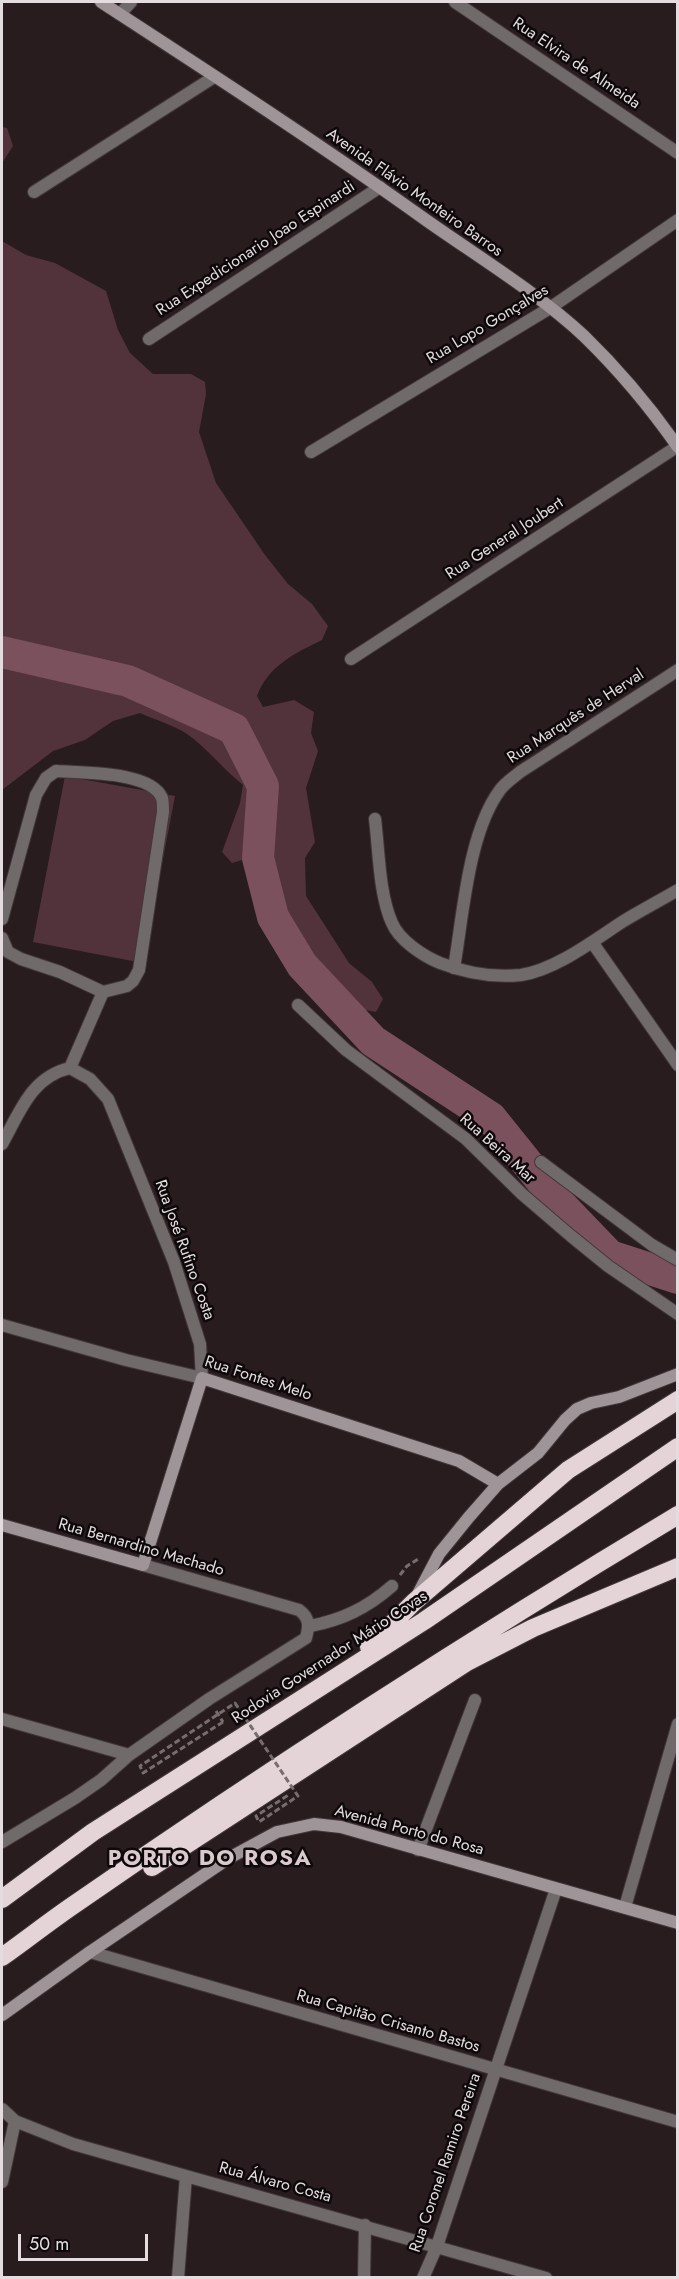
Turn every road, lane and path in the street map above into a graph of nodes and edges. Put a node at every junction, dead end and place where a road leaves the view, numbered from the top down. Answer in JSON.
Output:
{"nodes":[{"id":1,"x":101,"y":2,"type":"edge"},
{"id":2,"x":131,"y":2,"type":"edge"},
{"id":3,"x":455,"y":2,"type":"edge"},
{"id":4,"x":120,"y":14,"type":"junction"},
{"id":5,"x":214,"y":77,"type":"junction"},
{"id":6,"x":678,"y":153,"type":"edge"},
{"id":7,"x":380,"y":187,"type":"junction"},
{"id":8,"x":34,"y":192,"type":"dead end"},
{"id":9,"x":678,"y":220,"type":"edge"},
{"id":10,"x":550,"y":308,"type":"junction"},
{"id":11,"x":149,"y":339,"type":"dead end"},
{"id":12,"x":677,"y":447,"type":"edge"},
{"id":13,"x":311,"y":452,"type":"dead end"},
{"id":14,"x":351,"y":659,"type":"dead end"},
{"id":15,"x":678,"y":670,"type":"edge"},
{"id":16,"x":375,"y":819,"type":"dead end"},
{"id":17,"x":678,"y":890,"type":"edge"},
{"id":18,"x":2,"y":919,"type":"edge"},
{"id":19,"x":2,"y":938,"type":"edge"},
{"id":20,"x":592,"y":942,"type":"junction"},
{"id":21,"x":454,"y":968,"type":"junction"},
{"id":22,"x":103,"y":992,"type":"junction"},
{"id":23,"x":298,"y":1005,"type":"dead end"},
{"id":24,"x":678,"y":1065,"type":"edge"},
{"id":25,"x":70,"y":1068,"type":"junction"},
{"id":26,"x":2,"y":1144,"type":"edge"},
{"id":27,"x":541,"y":1162,"type":"dead end"},
{"id":28,"x":678,"y":1260,"type":"edge"},
{"id":29,"x":678,"y":1314,"type":"edge"},
{"id":30,"x":2,"y":1325,"type":"edge"},
{"id":31,"x":678,"y":1374,"type":"edge"},
{"id":32,"x":202,"y":1378,"type":"junction"},
{"id":33,"x":678,"y":1400,"type":"edge"},
{"id":34,"x":678,"y":1447,"type":"edge"},
{"id":35,"x":498,"y":1484,"type":"junction"},
{"id":36,"x":678,"y":1515,"type":"edge"},
{"id":37,"x":2,"y":1525,"type":"edge"},
{"id":38,"x":439,"y":1554,"type":"junction"},
{"id":39,"x":143,"y":1565,"type":"junction"},
{"id":40,"x":678,"y":1567,"type":"edge"},
{"id":41,"x":392,"y":1586,"type":"joint"},
{"id":42,"x":414,"y":1602,"type":"junction"},
{"id":43,"x":310,"y":1626,"type":"junction"},
{"id":44,"x":344,"y":1673,"type":"junction"},
{"id":45,"x":475,"y":1700,"type":"dead end"},
{"id":46,"x":2,"y":1719,"type":"edge"},
{"id":47,"x":223,"y":1722,"type":"dead end"},
{"id":48,"x":678,"y":1724,"type":"edge"},
{"id":49,"x":129,"y":1755,"type":"junction"},
{"id":50,"x":288,"y":1786,"type":"junction"},
{"id":51,"x":2,"y":1842,"type":"edge"},
{"id":52,"x":417,"y":1850,"type":"junction"},
{"id":53,"x":556,"y":1889,"type":"junction"},
{"id":54,"x":2,"y":1899,"type":"edge"},
{"id":55,"x":75,"y":1904,"type":"junction"},
{"id":56,"x":625,"y":1907,"type":"junction"},
{"id":57,"x":678,"y":1923,"type":"edge"},
{"id":58,"x":90,"y":1952,"type":"junction"},
{"id":59,"x":2,"y":1957,"type":"edge"},
{"id":60,"x":2,"y":2015,"type":"edge"},
{"id":61,"x":495,"y":2070,"type":"junction"},
{"id":62,"x":2,"y":2109,"type":"edge"},
{"id":63,"x":15,"y":2121,"type":"junction"},
{"id":64,"x":678,"y":2122,"type":"edge"},
{"id":65,"x":186,"y":2176,"type":"junction"},
{"id":66,"x":2,"y":2182,"type":"edge"},
{"id":67,"x":365,"y":2225,"type":"junction"},
{"id":68,"x":437,"y":2246,"type":"junction"},
{"id":69,"x":178,"y":2277,"type":"edge"},
{"id":70,"x":364,"y":2277,"type":"edge"},
{"id":71,"x":423,"y":2277,"type":"edge"},
{"id":72,"x":546,"y":2277,"type":"edge"}],
"edges":[{"from":1,"to":4,"type":"street","name":"Avenida Flávio Monteiro Barros"},
{"from":2,"to":4,"type":"street"},
{"from":3,"to":6,"type":"street","name":"Rua Elvira de Almeida"},
{"from":4,"to":5,"type":"street","name":"Avenida Flávio Monteiro Barros"},
{"from":5,"to":7,"type":"street","name":"Avenida Flávio Monteiro Barros"},
{"from":5,"to":8,"type":"street"},
{"from":7,"to":10,"type":"street","name":"Avenida Flávio Monteiro Barros"},
{"from":7,"to":11,"type":"street","name":"Rua Expedicionario Joao Espinardi"},
{"from":9,"to":10,"type":"street","name":"Rua Lopo Gonçalves"},
{"from":10,"to":12,"type":"street","name":"Avenida Flávio Monteiro Barros"},
{"from":10,"to":13,"type":"street","name":"Rua Lopo Gonçalves"},
{"from":12,"to":14,"type":"street","name":"Rua General Joubert"},
{"from":15,"to":21,"type":"street","name":"Rua Marquês de Herval"},
{"from":16,"to":21,"type":"street"},
{"from":17,"to":20,"type":"street"},
{"from":18,"to":22,"type":"street"},
{"from":19,"to":22,"type":"street"},
{"from":20,"to":21,"type":"street"},
{"from":20,"to":24,"type":"street"},
{"from":22,"to":25,"type":"street"},
{"from":23,"to":29,"type":"street","name":"Rua Beira Mar"},
{"from":25,"to":26,"type":"street"},
{"from":25,"to":32,"type":"street","name":"Rua José Rufino Costa"},
{"from":27,"to":28,"type":"street"},
{"from":30,"to":32,"type":"street","name":"Rua Fontes Melo"},
{"from":31,"to":35,"type":"street"},
{"from":32,"to":35,"type":"street","name":"Rua Fontes Melo"},
{"from":32,"to":39,"type":"street","name":"Rua José Rufino Costa"},
{"from":33,"to":42,"type":"highway"},
{"from":34,"to":44,"type":"highway","name":"Rodovia Governador Mário Covas"},
{"from":35,"to":38,"type":"street"},
{"from":36,"to":55,"type":"highway"},
{"from":37,"to":39,"type":"street","name":"Rua Bernardino Machado"},
{"from":38,"to":41,"type":"path"},
{"from":38,"to":42,"type":"street"},
{"from":39,"to":43,"type":"street","name":"Rua Bernardino Machado"},
{"from":40,"to":50,"type":"highway"},
{"from":41,"to":43,"type":"street"},
{"from":42,"to":44,"type":"highway"},
{"from":43,"to":49,"type":"street"},
{"from":44,"to":54,"type":"highway","name":"Rodovia Governador Mário Covas"},
{"from":45,"to":52,"type":"street"},
{"from":46,"to":49,"type":"street"},
{"from":47,"to":50,"type":"path","bridge":true},
{"from":48,"to":56,"type":"street"},
{"from":49,"to":51,"type":"street"},
{"from":50,"to":50,"type":"path","bridge":true},
{"from":50,"to":55,"type":"highway"},
{"from":52,"to":53,"type":"street","name":"Avenida Porto do Rosa"},
{"from":52,"to":58,"type":"street","name":"Avenida Porto do Rosa"},
{"from":53,"to":56,"type":"street","name":"Avenida Porto do Rosa"},
{"from":53,"to":61,"type":"street","name":"Rua Coronel Ramiro Pereira"},
{"from":55,"to":59,"type":"highway"},
{"from":56,"to":57,"type":"street","name":"Avenida Porto do Rosa"},
{"from":58,"to":60,"type":"street","name":"Avenida Porto do Rosa"},
{"from":58,"to":61,"type":"street","name":"Rua Capitão Crisanto Bastos"},
{"from":61,"to":64,"type":"street","name":"Rua Capitão Crisanto Bastos"},
{"from":61,"to":68,"type":"street","name":"Rua Coronel Ramiro Pereira"},
{"from":62,"to":63,"type":"street","name":"Rua Álvaro Costa"},
{"from":63,"to":65,"type":"street","name":"Rua Álvaro Costa"},
{"from":63,"to":66,"type":"street"},
{"from":65,"to":67,"type":"street","name":"Rua Álvaro Costa"},
{"from":65,"to":69,"type":"street"},
{"from":67,"to":68,"type":"street","name":"Rua Álvaro Costa"},
{"from":67,"to":70,"type":"street"},
{"from":68,"to":71,"type":"street","name":"Rua Coronel Ramiro Pereira"},
{"from":68,"to":72,"type":"street","name":"Rua Álvaro Costa"}]}
